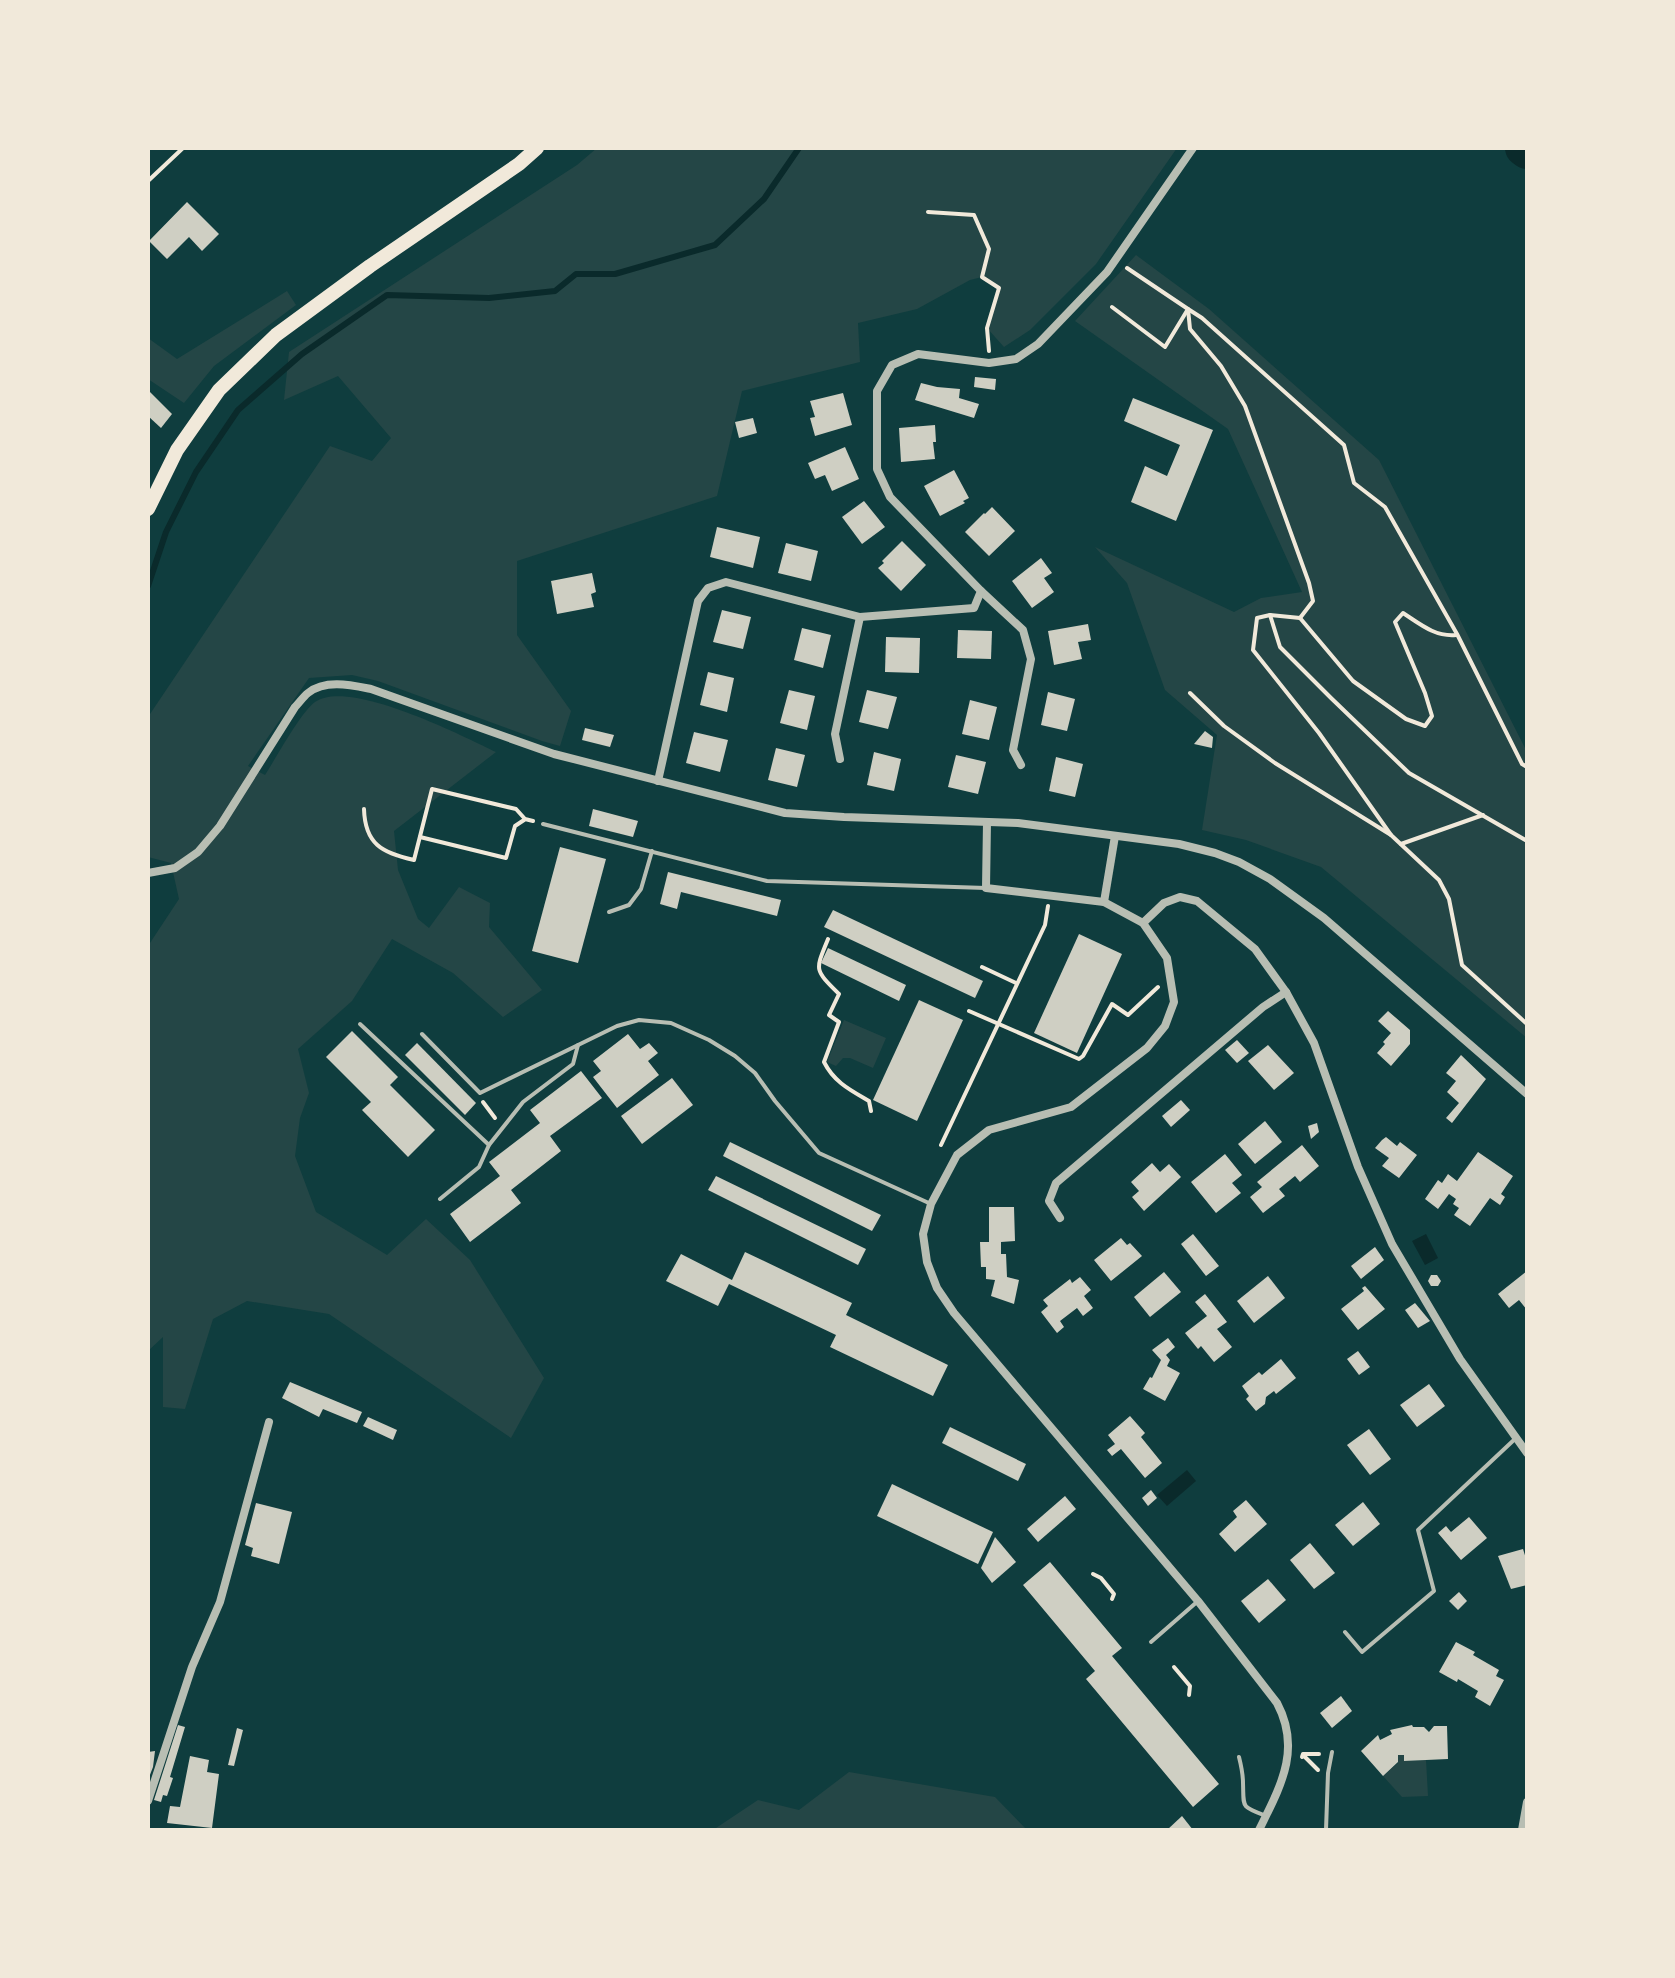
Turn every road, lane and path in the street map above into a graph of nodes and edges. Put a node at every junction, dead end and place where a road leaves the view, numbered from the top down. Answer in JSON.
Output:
{"nodes":[{"id":1,"x":183,"y":148,"type":"edge"},
{"id":2,"x":537,"y":148,"type":"edge"},
{"id":3,"x":1193,"y":148,"type":"edge"},
{"id":4,"x":148,"y":181,"type":"edge"},
{"id":5,"x":928,"y":212,"type":"dead end"},
{"id":6,"x":1115,"y":259,"type":"junction"},
{"id":7,"x":1112,"y":307,"type":"dead end"},
{"id":8,"x":1188,"y":309,"type":"junction"},
{"id":9,"x":989,"y":363,"type":"junction"},
{"id":10,"x":148,"y":509,"type":"edge"},
{"id":11,"x":981,"y":591,"type":"junction"},
{"id":12,"x":1270,"y":615,"type":"junction"},
{"id":13,"x":860,"y":617,"type":"junction"},
{"id":14,"x":1300,"y":618,"type":"junction"},
{"id":15,"x":1457,"y":634,"type":"junction"},
{"id":16,"x":1190,"y":693,"type":"dead end"},
{"id":17,"x":840,"y":759,"type":"dead end"},
{"id":18,"x":1021,"y":765,"type":"dead end"},
{"id":19,"x":1527,"y":767,"type":"edge"},
{"id":20,"x":658,"y":781,"type":"junction"},
{"id":21,"x":364,"y":809,"type":"dead end"},
{"id":22,"x":1483,"y":815,"type":"junction"},
{"id":23,"x":525,"y":819,"type":"junction"},
{"id":24,"x":987,"y":822,"type":"junction"},
{"id":25,"x":543,"y":824,"type":"joint"},
{"id":26,"x":1391,"y":835,"type":"junction"},
{"id":27,"x":1115,"y":836,"type":"junction"},
{"id":28,"x":420,"y":837,"type":"junction"},
{"id":29,"x":1527,"y":841,"type":"edge"},
{"id":30,"x":1401,"y":844,"type":"junction"},
{"id":31,"x":652,"y":851,"type":"junction"},
{"id":32,"x":148,"y":873,"type":"edge"},
{"id":33,"x":986,"y":888,"type":"junction"},
{"id":34,"x":1104,"y":902,"type":"junction"},
{"id":35,"x":609,"y":912,"type":"dead end"},
{"id":36,"x":1046,"y":920,"type":"dead end"},
{"id":37,"x":1143,"y":923,"type":"junction"},
{"id":38,"x":828,"y":939,"type":"dead end"},
{"id":39,"x":982,"y":967,"type":"dead end"},
{"id":40,"x":1170,"y":975,"type":"junction"},
{"id":41,"x":1017,"y":983,"type":"junction"},
{"id":42,"x":1286,"y":992,"type":"junction"},
{"id":43,"x":969,"y":1011,"type":"dead end"},
{"id":44,"x":998,"y":1023,"type":"junction"},
{"id":45,"x":360,"y":1024,"type":"dead end"},
{"id":46,"x":1527,"y":1024,"type":"edge"},
{"id":47,"x":422,"y":1034,"type":"dead end"},
{"id":48,"x":578,"y":1045,"type":"junction"},
{"id":49,"x":480,"y":1093,"type":"junction"},
{"id":50,"x":1527,"y":1094,"type":"edge"},
{"id":51,"x":871,"y":1111,"type":"dead end"},
{"id":52,"x":503,"y":1129,"type":"junction"},
{"id":53,"x":489,"y":1145,"type":"junction"},
{"id":54,"x":941,"y":1145,"type":"dead end"},
{"id":55,"x":440,"y":1199,"type":"dead end"},
{"id":56,"x":931,"y":1204,"type":"junction"},
{"id":57,"x":1060,"y":1218,"type":"dead end"},
{"id":58,"x":269,"y":1422,"type":"dead end"},
{"id":59,"x":1516,"y":1438,"type":"junction"},
{"id":60,"x":1527,"y":1453,"type":"edge"},
{"id":61,"x":1093,"y":1574,"type":"dead end"},
{"id":62,"x":1112,"y":1599,"type":"dead end"},
{"id":63,"x":1198,"y":1601,"type":"junction"},
{"id":64,"x":1345,"y":1632,"type":"dead end"},
{"id":65,"x":1151,"y":1642,"type":"dead end"},
{"id":66,"x":1174,"y":1667,"type":"dead end"},
{"id":67,"x":1189,"y":1695,"type":"dead end"},
{"id":68,"x":1332,"y":1752,"type":"joint"},
{"id":69,"x":1239,"y":1757,"type":"dead end"},
{"id":70,"x":1285,"y":1775,"type":"junction"},
{"id":71,"x":148,"y":1801,"type":"edge"},
{"id":72,"x":1527,"y":1802,"type":"edge"},
{"id":73,"x":1266,"y":1816,"type":"junction"},
{"id":74,"x":1259,"y":1830,"type":"edge"},
{"id":75,"x":1326,"y":1830,"type":"edge"},
{"id":76,"x":1522,"y":1830,"type":"edge"}],
"edges":[{"from":1,"to":4,"type":"path"},
{"from":2,"to":10,"type":"main road"},
{"from":3,"to":6,"type":"street"},
{"from":5,"to":9,"type":"path"},
{"from":6,"to":8,"type":"path"},
{"from":6,"to":9,"type":"street"},
{"from":7,"to":8,"type":"path"},
{"from":8,"to":14,"type":"path"},
{"from":8,"to":15,"type":"path"},
{"from":9,"to":11,"type":"street"},
{"from":11,"to":13,"type":"street"},
{"from":11,"to":18,"type":"street"},
{"from":12,"to":14,"type":"path"},
{"from":12,"to":22,"type":"path"},
{"from":12,"to":26,"type":"path"},
{"from":13,"to":17,"type":"street"},
{"from":13,"to":20,"type":"street"},
{"from":14,"to":15,"type":"path"},
{"from":15,"to":19,"type":"path"},
{"from":16,"to":26,"type":"path"},
{"from":20,"to":24,"type":"street"},
{"from":20,"to":32,"type":"street"},
{"from":21,"to":28,"type":"path"},
{"from":22,"to":29,"type":"path"},
{"from":22,"to":30,"type":"path"},
{"from":23,"to":25,"type":"path"},
{"from":23,"to":28,"type":"path"},
{"from":23,"to":28,"type":"path"},
{"from":24,"to":27,"type":"street"},
{"from":24,"to":33,"type":"street"},
{"from":25,"to":31,"type":"lane"},
{"from":26,"to":30,"type":"path"},
{"from":27,"to":34,"type":"street"},
{"from":27,"to":50,"type":"street"},
{"from":30,"to":46,"type":"path"},
{"from":31,"to":33,"type":"lane"},
{"from":31,"to":35,"type":"lane"},
{"from":33,"to":34,"type":"street"},
{"from":34,"to":37,"type":"street"},
{"from":36,"to":41,"type":"path"},
{"from":37,"to":40,"type":"street"},
{"from":37,"to":42,"type":"street"},
{"from":38,"to":51,"type":"path"},
{"from":39,"to":41,"type":"path"},
{"from":40,"to":44,"type":"path"},
{"from":40,"to":56,"type":"street"},
{"from":41,"to":44,"type":"path"},
{"from":42,"to":57,"type":"street"},
{"from":42,"to":59,"type":"street"},
{"from":43,"to":44,"type":"path"},
{"from":44,"to":54,"type":"path"},
{"from":45,"to":53,"type":"lane"},
{"from":47,"to":49,"type":"lane"},
{"from":48,"to":49,"type":"lane"},
{"from":48,"to":52,"type":"lane"},
{"from":48,"to":56,"type":"lane"},
{"from":49,"to":52,"type":"path"},
{"from":52,"to":53,"type":"lane"},
{"from":53,"to":55,"type":"lane"},
{"from":56,"to":63,"type":"street"},
{"from":58,"to":71,"type":"street"},
{"from":59,"to":60,"type":"street"},
{"from":59,"to":64,"type":"lane"},
{"from":61,"to":62,"type":"path"},
{"from":63,"to":65,"type":"lane"},
{"from":63,"to":70,"type":"street"},
{"from":66,"to":67,"type":"path"},
{"from":68,"to":70,"type":"path"},
{"from":68,"to":75,"type":"lane"},
{"from":69,"to":73,"type":"lane"},
{"from":70,"to":73,"type":"street"},
{"from":72,"to":76,"type":"street"},
{"from":73,"to":74,"type":"street"}]}
